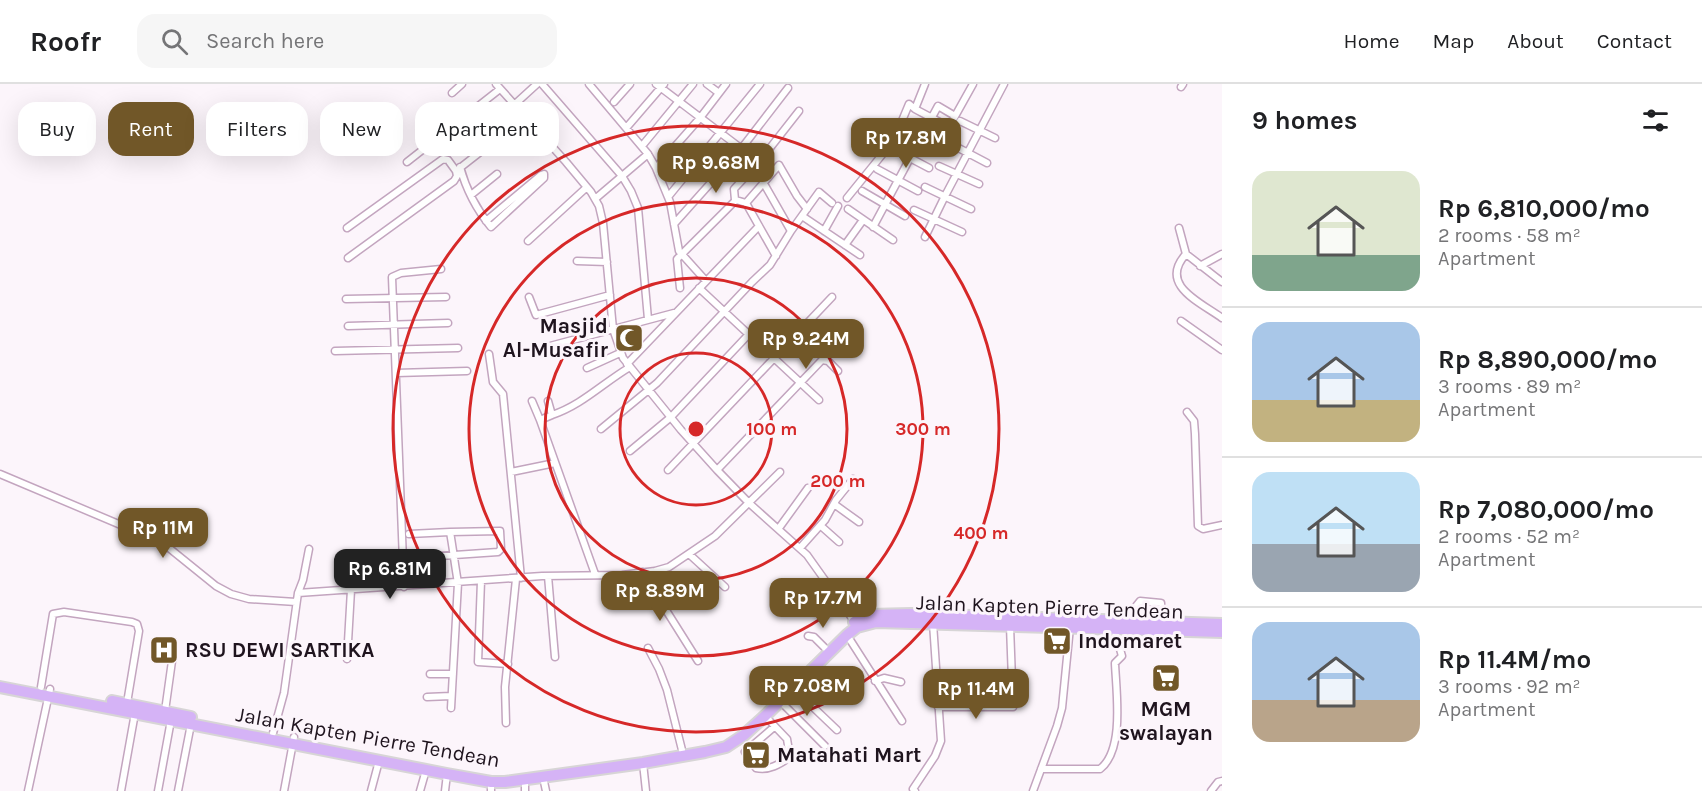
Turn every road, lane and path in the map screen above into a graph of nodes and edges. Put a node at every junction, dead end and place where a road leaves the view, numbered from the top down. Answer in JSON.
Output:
{"nodes":[{"id":1,"x":462,"y":84,"type":"edge"},
{"id":2,"x":537,"y":84,"type":"edge"},
{"id":3,"x":542,"y":84,"type":"edge"},
{"id":4,"x":630,"y":84,"type":"edge"},
{"id":5,"x":693,"y":84,"type":"edge"},
{"id":6,"x":707,"y":84,"type":"edge"},
{"id":7,"x":726,"y":84,"type":"edge"},
{"id":8,"x":760,"y":84,"type":"edge"},
{"id":9,"x":925,"y":84,"type":"edge"},
{"id":10,"x":973,"y":84,"type":"edge"},
{"id":11,"x":1004,"y":84,"type":"edge"},
{"id":12,"x":592,"y":85,"type":"edge"},
{"id":13,"x":660,"y":85,"type":"edge"},
{"id":14,"x":498,"y":87,"type":"edge"},
{"id":15,"x":788,"y":88,"type":"dead end"},
{"id":16,"x":452,"y":93,"type":"dead end"},
{"id":17,"x":719,"y":93,"type":"junction"},
{"id":18,"x":678,"y":101,"type":"junction"},
{"id":19,"x":511,"y":102,"type":"edge"},
{"id":20,"x":517,"y":102,"type":"edge"},
{"id":21,"x":614,"y":102,"type":"dead end"},
{"id":22,"x":915,"y":109,"type":"junction"},
{"id":23,"x":799,"y":111,"type":"dead end"},
{"id":24,"x":931,"y":117,"type":"junction"},
{"id":25,"x":700,"y":118,"type":"junction"},
{"id":26,"x":958,"y":118,"type":"junction"},
{"id":27,"x":627,"y":127,"type":"junction"},
{"id":28,"x":907,"y":129,"type":"dead end"},
{"id":29,"x":979,"y":130,"type":"junction"},
{"id":30,"x":721,"y":133,"type":"junction"},
{"id":31,"x":920,"y":137,"type":"junction"},
{"id":32,"x":995,"y":138,"type":"dead end"},
{"id":33,"x":949,"y":143,"type":"dead end"},
{"id":34,"x":642,"y":146,"type":"junction"},
{"id":35,"x":939,"y":147,"type":"dead end"},
{"id":36,"x":741,"y":149,"type":"junction"},
{"id":37,"x":894,"y":149,"type":"dead end"},
{"id":38,"x":967,"y":152,"type":"junction"},
{"id":39,"x":648,"y":154,"type":"junction"},
{"id":40,"x":559,"y":155,"type":"edge"},
{"id":41,"x":475,"y":156,"type":"edge"},
{"id":42,"x":910,"y":158,"type":"junction"},
{"id":43,"x":406,"y":162,"type":"dead end"},
{"id":44,"x":759,"y":162,"type":"junction"},
{"id":45,"x":987,"y":163,"type":"dead end"},
{"id":46,"x":939,"y":166,"type":"dead end"},
{"id":47,"x":656,"y":168,"type":"junction"},
{"id":48,"x":929,"y":168,"type":"dead end"},
{"id":49,"x":458,"y":169,"type":"junction"},
{"id":50,"x":878,"y":169,"type":"dead end"},
{"id":51,"x":497,"y":174,"type":"dead end"},
{"id":52,"x":956,"y":174,"type":"junction"},
{"id":53,"x":622,"y":176,"type":"junction"},
{"id":54,"x":898,"y":180,"type":"junction"},
{"id":55,"x":763,"y":183,"type":"junction"},
{"id":56,"x":980,"y":184,"type":"dead end"},
{"id":57,"x":587,"y":187,"type":"junction"},
{"id":58,"x":925,"y":187,"type":"dead end"},
{"id":59,"x":862,"y":191,"type":"dead end"},
{"id":60,"x":918,"y":191,"type":"dead end"},
{"id":61,"x":471,"y":195,"type":"junction"},
{"id":62,"x":945,"y":196,"type":"junction"},
{"id":63,"x":668,"y":197,"type":"junction"},
{"id":64,"x":847,"y":198,"type":"dead end"},
{"id":65,"x":595,"y":199,"type":"junction"},
{"id":66,"x":735,"y":200,"type":"junction"},
{"id":67,"x":746,"y":203,"type":"junction"},
{"id":68,"x":886,"y":204,"type":"junction"},
{"id":69,"x":807,"y":209,"type":"junction"},
{"id":70,"x":848,"y":209,"type":"dead end"},
{"id":71,"x":971,"y":209,"type":"dead end"},
{"id":72,"x":914,"y":210,"type":"dead end"},
{"id":73,"x":802,"y":216,"type":"junction"},
{"id":74,"x":905,"y":216,"type":"dead end"},
{"id":75,"x":933,"y":219,"type":"junction"},
{"id":76,"x":863,"y":220,"type":"junction"},
{"id":77,"x":486,"y":221,"type":"junction"},
{"id":78,"x":674,"y":224,"type":"junction"},
{"id":79,"x":759,"y":226,"type":"junction"},
{"id":80,"x":873,"y":227,"type":"junction"},
{"id":81,"x":347,"y":228,"type":"dead end"},
{"id":82,"x":1179,"y":228,"type":"dead end"},
{"id":83,"x":791,"y":231,"type":"junction"},
{"id":84,"x":824,"y":231,"type":"junction"},
{"id":85,"x":962,"y":232,"type":"dead end"},
{"id":86,"x":925,"y":237,"type":"dead end"},
{"id":87,"x":893,"y":240,"type":"dead end"},
{"id":88,"x":528,"y":241,"type":"dead end"},
{"id":89,"x":845,"y":245,"type":"junction"},
{"id":90,"x":1186,"y":254,"type":"junction"},
{"id":91,"x":1222,"y":254,"type":"edge"},
{"id":92,"x":681,"y":255,"type":"junction"},
{"id":93,"x":860,"y":255,"type":"dead end"},
{"id":94,"x":776,"y":256,"type":"junction"},
{"id":95,"x":348,"y":258,"type":"dead end"},
{"id":96,"x":577,"y":261,"type":"dead end"},
{"id":97,"x":607,"y":262,"type":"junction"},
{"id":98,"x":1200,"y":266,"type":"junction"},
{"id":99,"x":441,"y":269,"type":"dead end"},
{"id":100,"x":706,"y":281,"type":"junction"},
{"id":101,"x":1222,"y":282,"type":"edge"},
{"id":102,"x":680,"y":288,"type":"dead end"},
{"id":103,"x":699,"y":288,"type":"junction"},
{"id":104,"x":610,"y":295,"type":"junction"},
{"id":105,"x":446,"y":297,"type":"dead end"},
{"id":106,"x":529,"y":297,"type":"dead end"},
{"id":107,"x":832,"y":297,"type":"dead end"},
{"id":108,"x":346,"y":299,"type":"dead end"},
{"id":109,"x":392,"y":299,"type":"junction"},
{"id":110,"x":675,"y":312,"type":"junction"},
{"id":111,"x":724,"y":312,"type":"junction"},
{"id":112,"x":1222,"y":318,"type":"edge"},
{"id":113,"x":648,"y":320,"type":"junction"},
{"id":114,"x":1181,"y":321,"type":"dead end"},
{"id":115,"x":448,"y":323,"type":"dead end"},
{"id":116,"x":393,"y":325,"type":"junction"},
{"id":117,"x":348,"y":326,"type":"dead end"},
{"id":118,"x":614,"y":329,"type":"junction"},
{"id":119,"x":749,"y":334,"type":"junction"},
{"id":120,"x":550,"y":346,"type":"dead end"},
{"id":121,"x":458,"y":348,"type":"dead end"},
{"id":122,"x":394,"y":350,"type":"junction"},
{"id":123,"x":1222,"y":350,"type":"edge"},
{"id":124,"x":335,"y":351,"type":"dead end"},
{"id":125,"x":489,"y":354,"type":"dead end"},
{"id":126,"x":620,"y":354,"type":"junction"},
{"id":127,"x":775,"y":359,"type":"junction"},
{"id":128,"x":629,"y":365,"type":"junction"},
{"id":129,"x":587,"y":368,"type":"dead end"},
{"id":130,"x":467,"y":371,"type":"dead end"},
{"id":131,"x":838,"y":371,"type":"dead end"},
{"id":132,"x":396,"y":373,"type":"junction"},
{"id":133,"x":801,"y":382,"type":"junction"},
{"id":134,"x":649,"y":391,"type":"junction"},
{"id":135,"x":819,"y":400,"type":"dead end"},
{"id":136,"x":532,"y":401,"type":"dead end"},
{"id":137,"x":548,"y":401,"type":"dead end"},
{"id":138,"x":1187,"y":412,"type":"dead end"},
{"id":139,"x":552,"y":415,"type":"junction"},
{"id":140,"x":671,"y":417,"type":"junction"},
{"id":141,"x":540,"y":420,"type":"junction"},
{"id":142,"x":601,"y":429,"type":"dead end"},
{"id":143,"x":693,"y":444,"type":"junction"},
{"id":144,"x":630,"y":452,"type":"dead end"},
{"id":145,"x":555,"y":463,"type":"junction"},
{"id":146,"x":668,"y":470,"type":"dead end"},
{"id":147,"x":717,"y":470,"type":"junction"},
{"id":148,"x":512,"y":472,"type":"junction"},
{"id":149,"x":780,"y":472,"type":"dead end"},
{"id":150,"x":0,"y":474,"type":"edge"},
{"id":151,"x":853,"y":479,"type":"dead end"},
{"id":152,"x":808,"y":488,"type":"dead end"},
{"id":153,"x":749,"y":503,"type":"junction"},
{"id":154,"x":834,"y":504,"type":"junction"},
{"id":155,"x":859,"y":522,"type":"dead end"},
{"id":156,"x":1222,"y":525,"type":"edge"},
{"id":157,"x":821,"y":526,"type":"junction"},
{"id":158,"x":778,"y":528,"type":"junction"},
{"id":159,"x":450,"y":532,"type":"junction"},
{"id":160,"x":409,"y":534,"type":"dead end"},
{"id":161,"x":839,"y":542,"type":"dead end"},
{"id":162,"x":800,"y":548,"type":"junction"},
{"id":163,"x":309,"y":549,"type":"dead end"},
{"id":164,"x":689,"y":554,"type":"junction"},
{"id":165,"x":453,"y":556,"type":"junction"},
{"id":166,"x":411,"y":558,"type":"dead end"},
{"id":167,"x":642,"y":572,"type":"junction"},
{"id":168,"x":595,"y":574,"type":"junction"},
{"id":169,"x":548,"y":576,"type":"junction"},
{"id":170,"x":518,"y":578,"type":"junction"},
{"id":171,"x":481,"y":581,"type":"junction"},
{"id":172,"x":458,"y":583,"type":"junction"},
{"id":173,"x":404,"y":587,"type":"junction"},
{"id":174,"x":725,"y":587,"type":"dead end"},
{"id":175,"x":351,"y":590,"type":"junction"},
{"id":176,"x":297,"y":593,"type":"junction"},
{"id":177,"x":296,"y":602,"type":"junction"},
{"id":178,"x":975,"y":620,"type":"junction"},
{"id":179,"x":854,"y":621,"type":"junction"},
{"id":180,"x":1136,"y":621,"type":"junction"},
{"id":181,"x":1162,"y":622,"type":"junction"},
{"id":182,"x":933,"y":623,"type":"junction"},
{"id":183,"x":1093,"y":624,"type":"junction"},
{"id":184,"x":1222,"y":624,"type":"edge"},
{"id":185,"x":1010,"y":626,"type":"junction"},
{"id":186,"x":1070,"y":627,"type":"junction"},
{"id":187,"x":1114,"y":629,"type":"junction"},
{"id":188,"x":1222,"y":632,"type":"edge"},
{"id":189,"x":847,"y":635,"type":"junction"},
{"id":190,"x":808,"y":636,"type":"dead end"},
{"id":191,"x":648,"y":648,"type":"dead end"},
{"id":192,"x":825,"y":648,"type":"junction"},
{"id":193,"x":555,"y":657,"type":"dead end"},
{"id":194,"x":347,"y":659,"type":"dead end"},
{"id":195,"x":172,"y":661,"type":"dead end"},
{"id":196,"x":698,"y":661,"type":"dead end"},
{"id":197,"x":508,"y":664,"type":"junction"},
{"id":198,"x":430,"y":674,"type":"dead end"},
{"id":199,"x":453,"y":674,"type":"junction"},
{"id":200,"x":800,"y":676,"type":"junction"},
{"id":201,"x":0,"y":680,"type":"edge"},
{"id":202,"x":875,"y":681,"type":"junction"},
{"id":203,"x":901,"y":682,"type":"dead end"},
{"id":204,"x":0,"y":687,"type":"edge"},
{"id":205,"x":793,"y":688,"type":"junction"},
{"id":206,"x":46,"y":691,"type":"junction"},
{"id":207,"x":451,"y":696,"type":"junction"},
{"id":208,"x":427,"y":697,"type":"dead end"},
{"id":209,"x":780,"y":701,"type":"junction"},
{"id":210,"x":127,"y":703,"type":"junction"},
{"id":211,"x":938,"y":707,"type":"junction"},
{"id":212,"x":451,"y":708,"type":"dead end"},
{"id":213,"x":135,"y":713,"type":"junction"},
{"id":214,"x":168,"y":716,"type":"junction"},
{"id":215,"x":765,"y":716,"type":"junction"},
{"id":216,"x":902,"y":721,"type":"dead end"},
{"id":217,"x":506,"y":723,"type":"dead end"},
{"id":218,"x":191,"y":724,"type":"junction"},
{"id":219,"x":774,"y":727,"type":"junction"},
{"id":220,"x":837,"y":730,"type":"dead end"},
{"id":221,"x":273,"y":733,"type":"junction"},
{"id":222,"x":293,"y":741,"type":"junction"},
{"id":223,"x":825,"y":746,"type":"dead end"},
{"id":224,"x":682,"y":750,"type":"junction"},
{"id":225,"x":379,"y":761,"type":"junction"},
{"id":226,"x":643,"y":763,"type":"junction"},
{"id":227,"x":609,"y":765,"type":"junction"},
{"id":228,"x":426,"y":770,"type":"junction"},
{"id":229,"x":1041,"y":770,"type":"junction"},
{"id":230,"x":447,"y":774,"type":"junction"},
{"id":231,"x":543,"y":777,"type":"junction"},
{"id":232,"x":1222,"y":781,"type":"edge"},
{"id":233,"x":491,"y":786,"type":"edge"},
{"id":234,"x":525,"y":786,"type":"edge"},
{"id":235,"x":913,"y":790,"type":"edge"},
{"id":236,"x":28,"y":791,"type":"edge"},
{"id":237,"x":120,"y":791,"type":"edge"},
{"id":238,"x":158,"y":791,"type":"edge"},
{"id":239,"x":178,"y":791,"type":"edge"},
{"id":240,"x":284,"y":791,"type":"edge"},
{"id":241,"x":371,"y":791,"type":"edge"},
{"id":242,"x":420,"y":791,"type":"edge"},
{"id":243,"x":445,"y":791,"type":"edge"},
{"id":244,"x":546,"y":791,"type":"edge"},
{"id":245,"x":646,"y":791,"type":"edge"},
{"id":246,"x":1033,"y":791,"type":"edge"},
{"id":247,"x":1211,"y":791,"type":"edge"}],
"edges":[{"from":1,"to":16,"type":"street"},
{"from":2,"to":20,"type":"street"},
{"from":3,"to":53,"type":"street"},
{"from":4,"to":21,"type":"street"},
{"from":5,"to":18,"type":"street"},
{"from":6,"to":17,"type":"street"},
{"from":7,"to":17,"type":"street"},
{"from":8,"to":30,"type":"street"},
{"from":9,"to":22,"type":"street"},
{"from":10,"to":26,"type":"street"},
{"from":11,"to":29,"type":"street"},
{"from":12,"to":27,"type":"street"},
{"from":13,"to":18,"type":"street"},
{"from":13,"to":27,"type":"street"},
{"from":14,"to":19,"type":"street"},
{"from":14,"to":43,"type":"street"},
{"from":15,"to":36,"type":"street"},
{"from":17,"to":25,"type":"street"},
{"from":18,"to":25,"type":"street"},
{"from":18,"to":34,"type":"street"},
{"from":22,"to":24,"type":"street"},
{"from":22,"to":64,"type":"street"},
{"from":23,"to":44,"type":"street"},
{"from":24,"to":26,"type":"street"},
{"from":24,"to":26,"type":"street"},
{"from":24,"to":31,"type":"street"},
{"from":25,"to":30,"type":"street"},
{"from":25,"to":47,"type":"street"},
{"from":26,"to":29,"type":"street"},
{"from":27,"to":34,"type":"street"},
{"from":28,"to":31,"type":"street"},
{"from":29,"to":32,"type":"street"},
{"from":29,"to":38,"type":"street"},
{"from":30,"to":36,"type":"street"},
{"from":30,"to":63,"type":"street"},
{"from":31,"to":35,"type":"street"},
{"from":31,"to":42,"type":"street"},
{"from":33,"to":38,"type":"street"},
{"from":34,"to":39,"type":"street"},
{"from":36,"to":44,"type":"street"},
{"from":36,"to":78,"type":"street"},
{"from":37,"to":42,"type":"street"},
{"from":38,"to":45,"type":"street"},
{"from":38,"to":52,"type":"street"},
{"from":39,"to":47,"type":"street"},
{"from":39,"to":53,"type":"street"},
{"from":40,"to":57,"type":"street"},
{"from":41,"to":49,"type":"street"},
{"from":42,"to":48,"type":"street"},
{"from":42,"to":54,"type":"street"},
{"from":44,"to":66,"type":"street"},
{"from":46,"to":52,"type":"street"},
{"from":47,"to":63,"type":"street"},
{"from":49,"to":61,"type":"street"},
{"from":49,"to":81,"type":"street"},
{"from":49,"to":95,"type":"street"},
{"from":50,"to":54,"type":"street"},
{"from":51,"to":61,"type":"street"},
{"from":52,"to":56,"type":"street"},
{"from":52,"to":62,"type":"street"},
{"from":53,"to":65,"type":"street"},
{"from":53,"to":113,"type":"street"},
{"from":54,"to":60,"type":"street"},
{"from":54,"to":68,"type":"street"},
{"from":55,"to":67,"type":"street"},
{"from":55,"to":69,"type":"street"},
{"from":55,"to":83,"type":"street"},
{"from":57,"to":65,"type":"street"},
{"from":57,"to":88,"type":"street"},
{"from":58,"to":62,"type":"street"},
{"from":59,"to":68,"type":"street"},
{"from":61,"to":77,"type":"street"},
{"from":62,"to":71,"type":"street"},
{"from":62,"to":75,"type":"street"},
{"from":63,"to":78,"type":"street"},
{"from":65,"to":97,"type":"street"},
{"from":66,"to":67,"type":"street"},
{"from":66,"to":92,"type":"street"},
{"from":67,"to":79,"type":"street"},
{"from":68,"to":74,"type":"street"},
{"from":68,"to":80,"type":"street"},
{"from":69,"to":73,"type":"street"},
{"from":69,"to":84,"type":"street"},
{"from":70,"to":76,"type":"street"},
{"from":72,"to":75,"type":"street"},
{"from":73,"to":83,"type":"street"},
{"from":73,"to":84,"type":"street"},
{"from":75,"to":85,"type":"street"},
{"from":75,"to":86,"type":"street"},
{"from":76,"to":80,"type":"street"},
{"from":76,"to":89,"type":"street"},
{"from":77,"to":77,"type":"street"},
{"from":78,"to":92,"type":"street"},
{"from":79,"to":94,"type":"street"},
{"from":79,"to":100,"type":"street"},
{"from":80,"to":87,"type":"street"},
{"from":82,"to":90,"type":"street"},
{"from":83,"to":94,"type":"street"},
{"from":84,"to":89,"type":"street"},
{"from":89,"to":93,"type":"street"},
{"from":90,"to":98,"type":"street"},
{"from":90,"to":112,"type":"street"},
{"from":91,"to":98,"type":"street"},
{"from":92,"to":100,"type":"street"},
{"from":92,"to":102,"type":"street"},
{"from":94,"to":111,"type":"street"},
{"from":96,"to":97,"type":"street"},
{"from":97,"to":104,"type":"street"},
{"from":98,"to":101,"type":"street"},
{"from":99,"to":109,"type":"street"},
{"from":100,"to":103,"type":"street"},
{"from":103,"to":110,"type":"street"},
{"from":103,"to":111,"type":"street"},
{"from":104,"to":106,"type":"street"},
{"from":104,"to":118,"type":"street"},
{"from":105,"to":109,"type":"street"},
{"from":107,"to":127,"type":"street"},
{"from":108,"to":109,"type":"street"},
{"from":109,"to":116,"type":"street"},
{"from":110,"to":113,"type":"street"},
{"from":110,"to":128,"type":"street"},
{"from":111,"to":119,"type":"street"},
{"from":111,"to":134,"type":"street"},
{"from":113,"to":118,"type":"street"},
{"from":114,"to":123,"type":"street"},
{"from":115,"to":116,"type":"street"},
{"from":116,"to":117,"type":"street"},
{"from":116,"to":122,"type":"street"},
{"from":118,"to":120,"type":"street"},
{"from":118,"to":126,"type":"street"},
{"from":119,"to":127,"type":"street"},
{"from":119,"to":140,"type":"street"},
{"from":121,"to":122,"type":"street"},
{"from":122,"to":124,"type":"street"},
{"from":122,"to":132,"type":"street"},
{"from":125,"to":148,"type":"street"},
{"from":126,"to":128,"type":"street"},
{"from":126,"to":129,"type":"street"},
{"from":127,"to":133,"type":"street"},
{"from":127,"to":143,"type":"street"},
{"from":128,"to":134,"type":"street"},
{"from":128,"to":139,"type":"street"},
{"from":130,"to":132,"type":"street"},
{"from":131,"to":133,"type":"street"},
{"from":132,"to":173,"type":"street"},
{"from":133,"to":135,"type":"street"},
{"from":133,"to":147,"type":"street"},
{"from":134,"to":140,"type":"street"},
{"from":134,"to":142,"type":"street"},
{"from":136,"to":141,"type":"street"},
{"from":137,"to":139,"type":"street"},
{"from":138,"to":156,"type":"street"},
{"from":139,"to":141,"type":"street"},
{"from":140,"to":143,"type":"street"},
{"from":140,"to":144,"type":"street"},
{"from":141,"to":145,"type":"street"},
{"from":143,"to":146,"type":"street"},
{"from":143,"to":147,"type":"street"},
{"from":145,"to":148,"type":"street"},
{"from":145,"to":168,"type":"street"},
{"from":147,"to":153,"type":"street"},
{"from":148,"to":170,"type":"street"},
{"from":149,"to":153,"type":"street"},
{"from":150,"to":177,"type":"street"},
{"from":151,"to":154,"type":"street"},
{"from":152,"to":158,"type":"street"},
{"from":153,"to":158,"type":"street"},
{"from":153,"to":164,"type":"street"},
{"from":154,"to":155,"type":"street"},
{"from":154,"to":157,"type":"street"},
{"from":157,"to":161,"type":"street"},
{"from":157,"to":162,"type":"street"},
{"from":158,"to":162,"type":"street"},
{"from":159,"to":160,"type":"street"},
{"from":159,"to":165,"type":"street"},
{"from":159,"to":165,"type":"street"},
{"from":162,"to":179,"type":"street"},
{"from":163,"to":176,"type":"street"},
{"from":164,"to":167,"type":"street"},
{"from":164,"to":174,"type":"street"},
{"from":165,"to":166,"type":"street"},
{"from":165,"to":172,"type":"street"},
{"from":167,"to":168,"type":"street"},
{"from":167,"to":196,"type":"street"},
{"from":168,"to":169,"type":"street"},
{"from":169,"to":170,"type":"street"},
{"from":169,"to":193,"type":"street"},
{"from":170,"to":171,"type":"street"},
{"from":170,"to":197,"type":"street"},
{"from":171,"to":172,"type":"street"},
{"from":171,"to":197,"type":"street"},
{"from":172,"to":173,"type":"street"},
{"from":172,"to":199,"type":"street"},
{"from":173,"to":175,"type":"street"},
{"from":175,"to":176,"type":"street"},
{"from":175,"to":194,"type":"street"},
{"from":176,"to":177,"type":"street"},
{"from":177,"to":221,"type":"street"},
{"from":178,"to":179,"type":"highway","name":"Jalan Kapten Pierre Tendean"},
{"from":178,"to":182,"type":"highway","name":"Jalan Kapten Pierre Tendean"},
{"from":178,"to":183,"type":"highway","name":"Jalan Kapten Pierre Tendean"},
{"from":178,"to":185,"type":"highway","name":"Jalan Kapten Pierre Tendean"},
{"from":179,"to":192,"type":"highway","name":"Jalan Kapten Pierre Tendean"},
{"from":180,"to":181,"type":"highway","name":"Jalan Kapten Pierre Tendean"},
{"from":180,"to":181,"type":"street"},
{"from":180,"to":183,"type":"highway","name":"Jalan Kapten Pierre Tendean"},
{"from":181,"to":184,"type":"highway","name":"Jalan Kapten Pierre Tendean"},
{"from":182,"to":189,"type":"highway","name":"Jalan Kapten Pierre Tendean"},
{"from":182,"to":211,"type":"street"},
{"from":183,"to":186,"type":"highway","name":"Jalan Kapten Pierre Tendean"},
{"from":183,"to":187,"type":"highway","name":"Jalan Kapten Pierre Tendean"},
{"from":185,"to":186,"type":"highway","name":"Jalan Kapten Pierre Tendean"},
{"from":185,"to":211,"type":"street"},
{"from":186,"to":229,"type":"street"},
{"from":187,"to":188,"type":"highway","name":"Jalan Kapten Pierre Tendean"},
{"from":187,"to":229,"type":"street"},
{"from":189,"to":200,"type":"highway","name":"Jalan Kapten Pierre Tendean"},
{"from":189,"to":202,"type":"street"},
{"from":190,"to":192,"type":"street"},
{"from":191,"to":224,"type":"street"},
{"from":192,"to":200,"type":"highway","name":"Jalan Kapten Pierre Tendean"},
{"from":195,"to":214,"type":"street"},
{"from":197,"to":217,"type":"street"},
{"from":198,"to":199,"type":"street"},
{"from":199,"to":207,"type":"street"},
{"from":200,"to":205,"type":"highway","name":"Jalan Kapten Pierre Tendean"},
{"from":200,"to":224,"type":"highway","name":"Jalan Kapten Pierre Tendean"},
{"from":201,"to":206,"type":"highway","name":"Jalan Kapten Pierre Tendean"},
{"from":202,"to":203,"type":"street"},
{"from":202,"to":216,"type":"street"},
{"from":204,"to":206,"type":"highway","name":"Jalan Kapten Pierre Tendean"},
{"from":205,"to":209,"type":"highway","name":"Jalan Kapten Pierre Tendean"},
{"from":205,"to":220,"type":"street"},
{"from":206,"to":210,"type":"highway","name":"Jalan Kapten Pierre Tendean"},
{"from":206,"to":210,"type":"street"},
{"from":206,"to":213,"type":"highway","name":"Jalan Kapten Pierre Tendean"},
{"from":206,"to":236,"type":"street"},
{"from":207,"to":208,"type":"street"},
{"from":207,"to":212,"type":"street"},
{"from":209,"to":215,"type":"highway","name":"Jalan Kapten Pierre Tendean"},
{"from":209,"to":223,"type":"street"},
{"from":210,"to":214,"type":"highway","name":"Jalan Kapten Pierre Tendean"},
{"from":211,"to":235,"type":"street"},
{"from":213,"to":214,"type":"highway","name":"Jalan Kapten Pierre Tendean"},
{"from":213,"to":237,"type":"street"},
{"from":214,"to":218,"type":"highway","name":"Jalan Kapten Pierre Tendean"},
{"from":214,"to":221,"type":"highway","name":"Jalan Kapten Pierre Tendean"},
{"from":214,"to":238,"type":"street"},
{"from":215,"to":219,"type":"street"},
{"from":215,"to":226,"type":"highway","name":"Jalan Kapten Pierre Tendean"},
{"from":218,"to":222,"type":"highway","name":"Jalan Kapten Pierre Tendean"},
{"from":218,"to":239,"type":"street"},
{"from":219,"to":219,"type":"street"},
{"from":221,"to":222,"type":"highway","name":"Jalan Kapten Pierre Tendean"},
{"from":222,"to":225,"type":"highway","name":"Jalan Kapten Pierre Tendean"},
{"from":222,"to":227,"type":"highway","name":"Jalan Kapten Pierre Tendean"},
{"from":222,"to":240,"type":"street"},
{"from":224,"to":227,"type":"highway","name":"Jalan Kapten Pierre Tendean"},
{"from":225,"to":228,"type":"highway","name":"Jalan Kapten Pierre Tendean"},
{"from":225,"to":241,"type":"street"},
{"from":226,"to":227,"type":"highway","name":"Jalan Kapten Pierre Tendean"},
{"from":226,"to":245,"type":"street"},
{"from":227,"to":231,"type":"highway","name":"Jalan Kapten Pierre Tendean"},
{"from":228,"to":230,"type":"highway","name":"Jalan Kapten Pierre Tendean"},
{"from":228,"to":242,"type":"street"},
{"from":229,"to":246,"type":"street"},
{"from":230,"to":233,"type":"highway","name":"Jalan Kapten Pierre Tendean"},
{"from":230,"to":243,"type":"street"},
{"from":231,"to":234,"type":"highway","name":"Jalan Kapten Pierre Tendean"},
{"from":231,"to":244,"type":"street"},
{"from":232,"to":247,"type":"street"},
{"from":233,"to":234,"type":"highway","name":"Jalan Kapten Pierre Tendean"}]}
